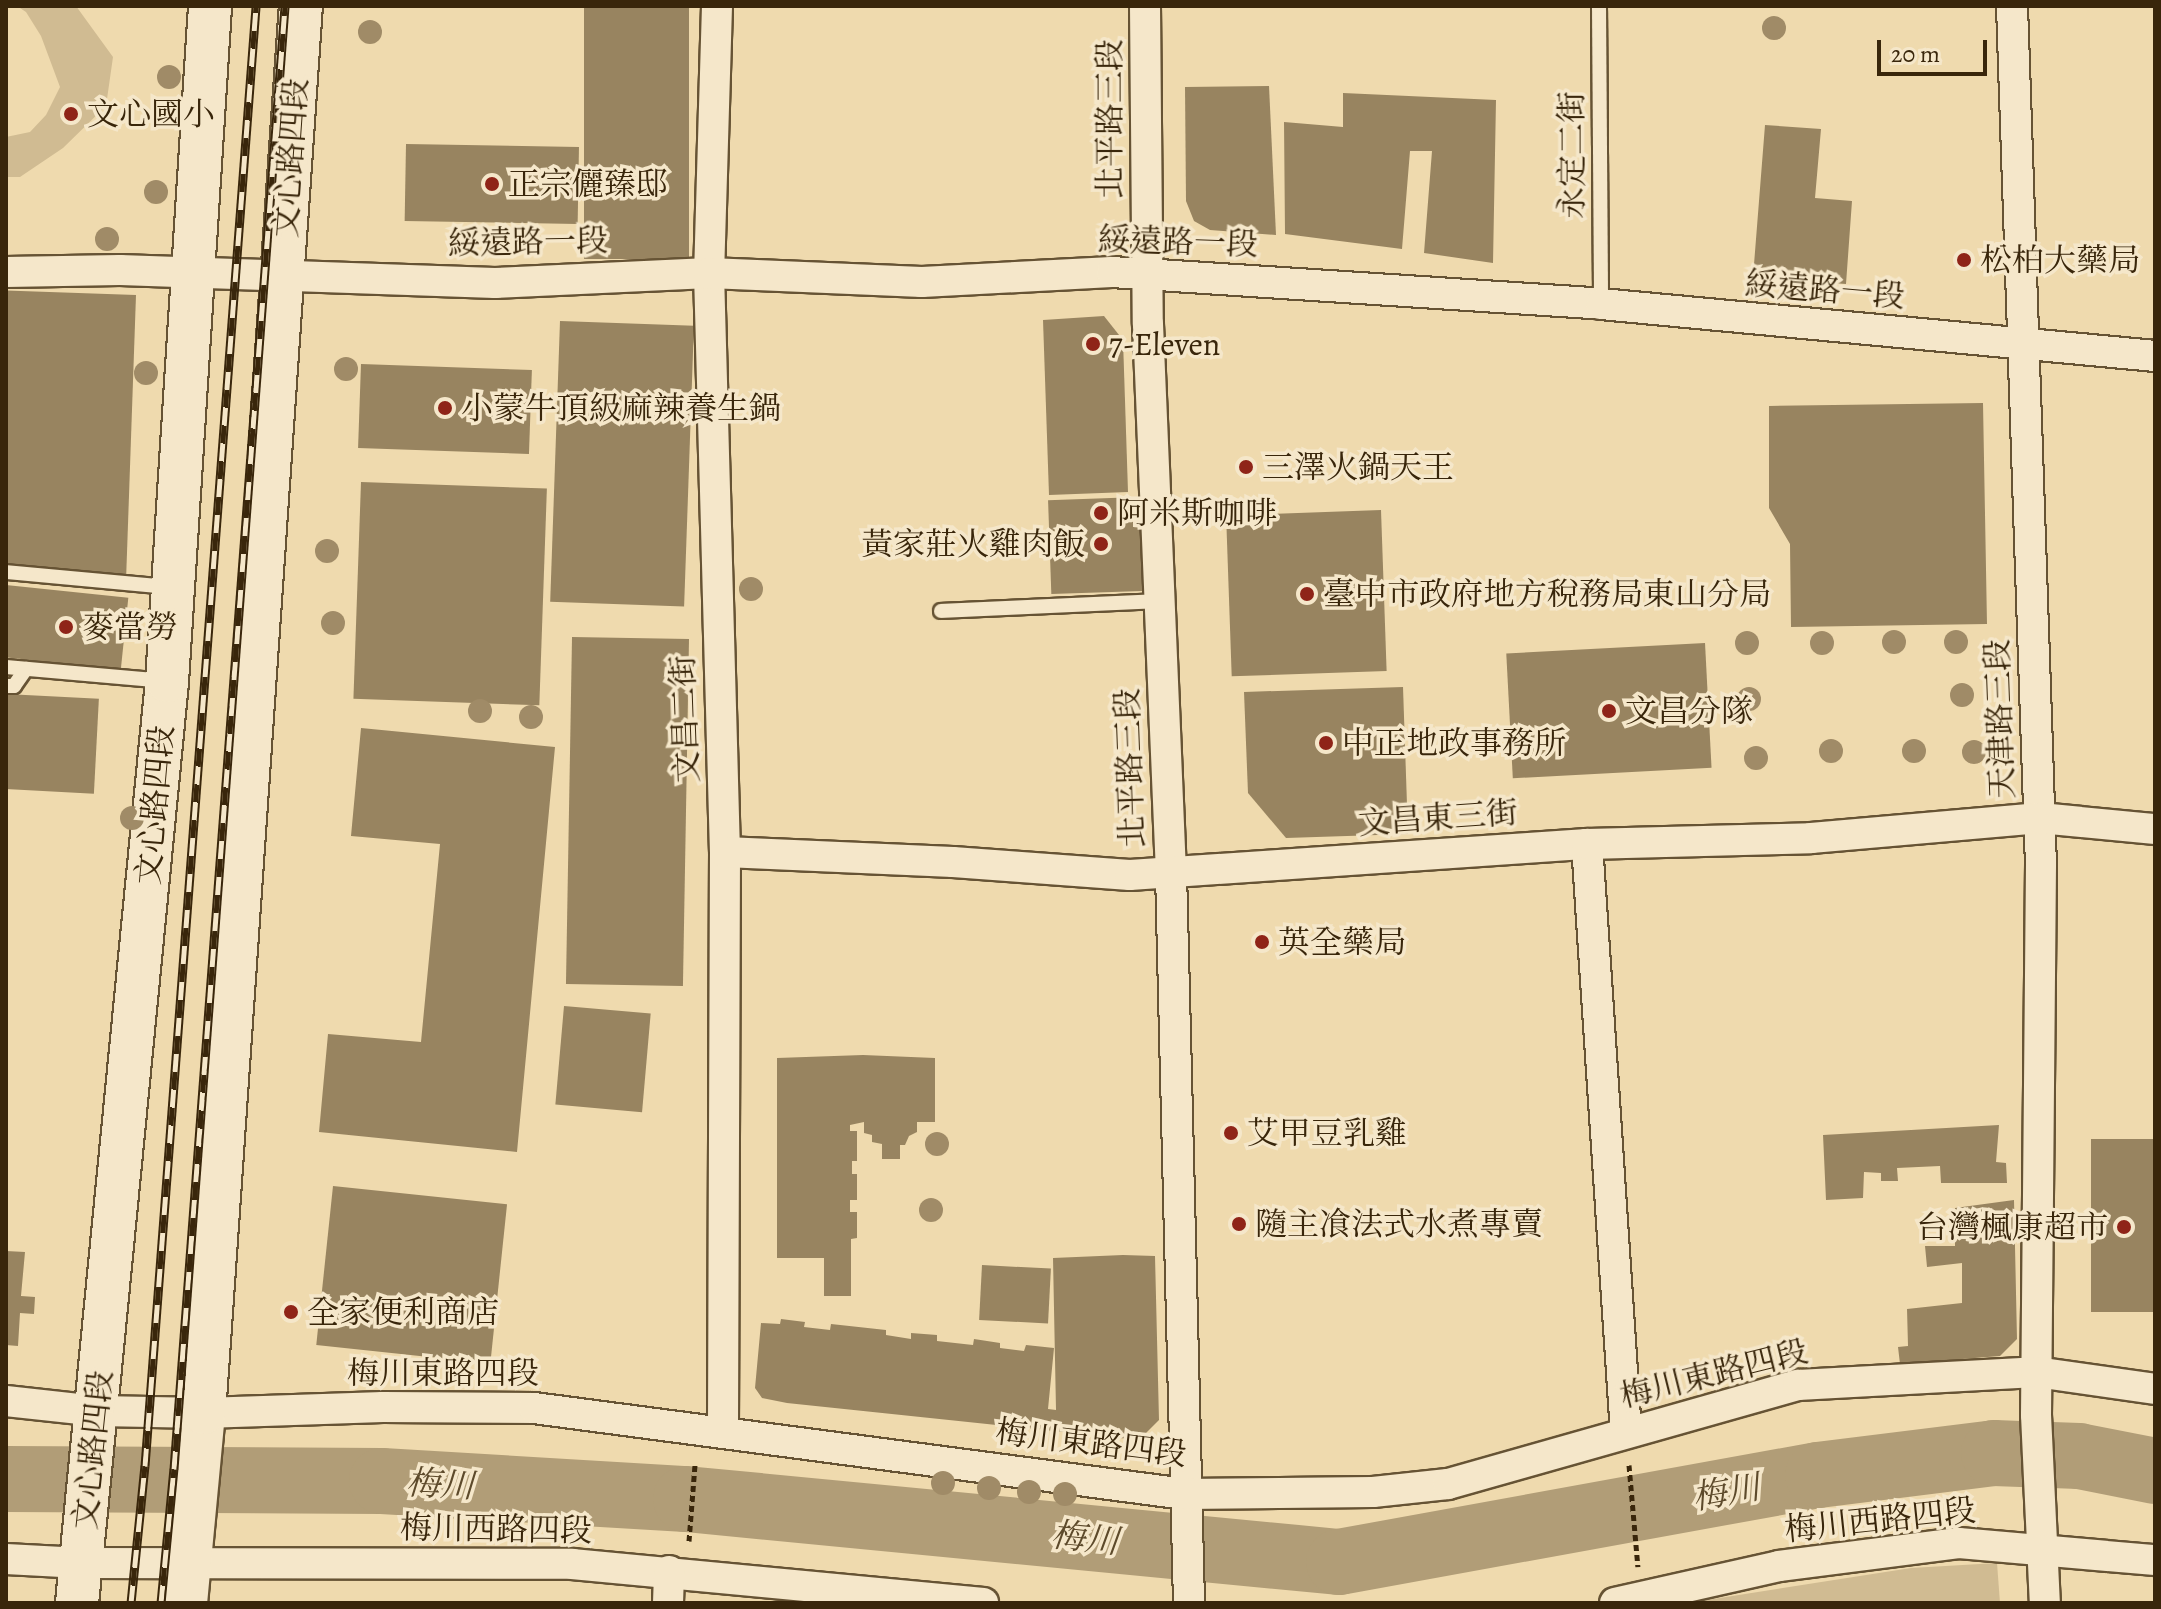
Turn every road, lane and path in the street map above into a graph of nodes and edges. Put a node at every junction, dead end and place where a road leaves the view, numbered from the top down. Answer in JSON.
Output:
{"nodes":[{"id":1,"x":210,"y":6,"type":"edge"},
{"id":2,"x":301,"y":6,"type":"edge"},
{"id":3,"x":717,"y":6,"type":"edge"},
{"id":4,"x":1145,"y":6,"type":"edge"},
{"id":5,"x":1599,"y":6,"type":"edge"},
{"id":6,"x":2012,"y":6,"type":"edge"},
{"id":7,"x":6,"y":272,"type":"edge"},
{"id":8,"x":195,"y":273,"type":"junction"},
{"id":9,"x":709,"y":273,"type":"junction"},
{"id":10,"x":1147,"y":274,"type":"junction"},
{"id":11,"x":283,"y":276,"type":"junction"},
{"id":12,"x":1601,"y":304,"type":"junction"},
{"id":13,"x":2021,"y":344,"type":"junction"},
{"id":14,"x":2155,"y":356,"type":"edge"},
{"id":15,"x":6,"y":572,"type":"edge"},
{"id":16,"x":174,"y":588,"type":"junction"},
{"id":17,"x":1159,"y":601,"type":"junction"},
{"id":18,"x":941,"y":611,"type":"dead end"},
{"id":19,"x":6,"y":667,"type":"edge"},
{"id":20,"x":26,"y":669,"type":"junction"},
{"id":21,"x":167,"y":681,"type":"junction"},
{"id":22,"x":6,"y":686,"type":"edge"},
{"id":23,"x":2040,"y":818,"type":"junction"},
{"id":24,"x":2155,"y":829,"type":"edge"},
{"id":25,"x":1587,"y":844,"type":"junction"},
{"id":26,"x":725,"y":852,"type":"junction"},
{"id":27,"x":1171,"y":872,"type":"junction"},
{"id":28,"x":2036,"y":1372,"type":"junction"},
{"id":29,"x":2155,"y":1389,"type":"edge"},
{"id":30,"x":6,"y":1401,"type":"edge"},
{"id":31,"x":98,"y":1411,"type":"junction"},
{"id":32,"x":204,"y":1413,"type":"junction"},
{"id":33,"x":709,"y":1428,"type":"junction"},
{"id":34,"x":1626,"y":1432,"type":"junction"},
{"id":35,"x":1185,"y":1494,"type":"junction"},
{"id":36,"x":2040,"y":1548,"type":"junction"},
{"id":37,"x":695,"y":1550,"type":"dead end"},
{"id":38,"x":6,"y":1559,"type":"edge"},
{"id":39,"x":2155,"y":1560,"type":"edge"},
{"id":40,"x":669,"y":1571,"type":"junction"},
{"id":41,"x":79,"y":1583,"type":"edge"},
{"id":42,"x":188,"y":1583,"type":"edge"},
{"id":43,"x":1188,"y":1593,"type":"edge"},
{"id":44,"x":1633,"y":1601,"type":"edge"},
{"id":45,"x":668,"y":1603,"type":"edge"},
{"id":46,"x":983,"y":1603,"type":"edge"},
{"id":47,"x":2045,"y":1603,"type":"edge"}],
"edges":[{"from":1,"to":8,"type":"main road","name":"文心路四段"},
{"from":2,"to":11,"type":"main road","name":"文心路四段"},
{"from":3,"to":9,"type":"street","name":"文昌二街"},
{"from":4,"to":10,"type":"street","name":"北平路三段"},
{"from":5,"to":12,"type":"lane","name":"永定二街"},
{"from":6,"to":13,"type":"street","name":"天津路三段"},
{"from":7,"to":8,"type":"street","name":"綏遠路一段"},
{"from":8,"to":11,"type":"street","name":"綏遠路一段"},
{"from":8,"to":16,"type":"main road","name":"文心路四段"},
{"from":9,"to":10,"type":"street","name":"綏遠路一段"},
{"from":9,"to":11,"type":"street","name":"綏遠路一段"},
{"from":9,"to":26,"type":"street","name":"文昌二街"},
{"from":10,"to":12,"type":"street","name":"綏遠路一段"},
{"from":10,"to":17,"type":"street","name":"北平路三段"},
{"from":11,"to":32,"type":"main road","name":"文心路四段"},
{"from":12,"to":13,"type":"street","name":"綏遠路一段"},
{"from":13,"to":14,"type":"street","name":"綏遠路一段"},
{"from":13,"to":23,"type":"street","name":"天津路三段"},
{"from":15,"to":16,"type":"lane"},
{"from":16,"to":21,"type":"main road","name":"文心路四段"},
{"from":17,"to":18,"type":"lane"},
{"from":17,"to":27,"type":"street","name":"北平路三段"},
{"from":19,"to":20,"type":"lane"},
{"from":20,"to":21,"type":"lane"},
{"from":20,"to":22,"type":"lane"},
{"from":21,"to":31,"type":"main road","name":"文心路四段"},
{"from":23,"to":24,"type":"street","name":"文昌東三街"},
{"from":23,"to":25,"type":"street","name":"文昌東三街"},
{"from":23,"to":28,"type":"street","name":"天津路三段"},
{"from":25,"to":27,"type":"street","name":"文昌東三街"},
{"from":25,"to":34,"type":"street"},
{"from":26,"to":27,"type":"street","name":"文昌東三街"},
{"from":26,"to":33,"type":"street","name":"文昌二街"},
{"from":27,"to":35,"type":"street","name":"北平路三段"},
{"from":28,"to":29,"type":"street","name":"梅川東路四段"},
{"from":28,"to":34,"type":"street","name":"梅川東路四段"},
{"from":28,"to":36,"type":"street","name":"天津路三段"},
{"from":30,"to":31,"type":"street","name":"梅川東路四段"},
{"from":31,"to":32,"type":"street","name":"梅川東路四段"},
{"from":31,"to":41,"type":"main road","name":"文心路四段"},
{"from":32,"to":33,"type":"street","name":"梅川東路四段"},
{"from":32,"to":42,"type":"main road","name":"文心路四段"},
{"from":33,"to":35,"type":"street","name":"梅川東路四段"},
{"from":33,"to":37,"type":"path"},
{"from":34,"to":35,"type":"street","name":"梅川東路四段"},
{"from":34,"to":44,"type":"path"},
{"from":35,"to":43,"type":"street","name":"北平路三段"},
{"from":36,"to":39,"type":"street","name":"梅川西路四段"},
{"from":36,"to":44,"type":"street","name":"梅川西路四段"},
{"from":36,"to":47,"type":"street","name":"天津路三段"},
{"from":38,"to":41,"type":"street","name":"梅川西路四段"},
{"from":40,"to":42,"type":"street","name":"梅川西路四段"},
{"from":40,"to":45,"type":"street"},
{"from":40,"to":46,"type":"street","name":"梅川西路四段"},
{"from":41,"to":42,"type":"street","name":"梅川西路四段"}]}
